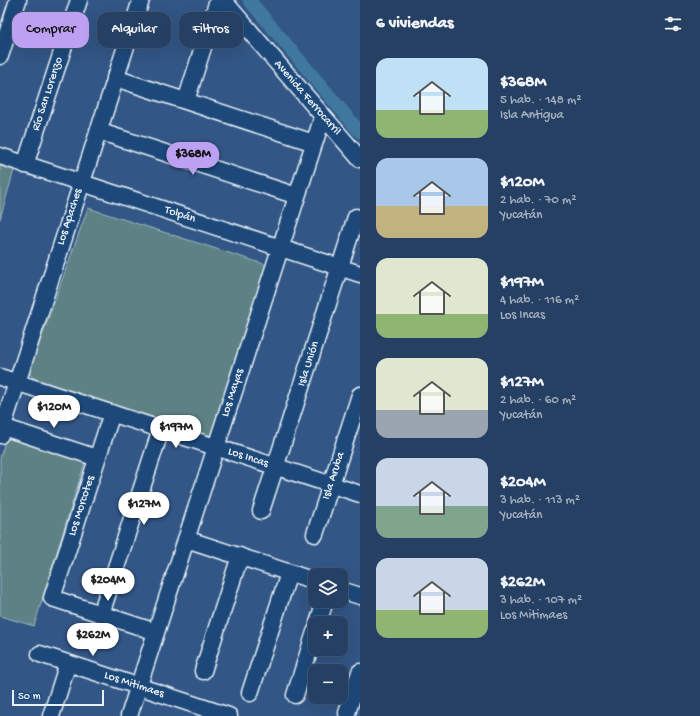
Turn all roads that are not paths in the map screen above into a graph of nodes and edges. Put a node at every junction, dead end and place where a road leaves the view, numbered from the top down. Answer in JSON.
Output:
{"nodes":[{"id":1,"x":18,"y":0,"type":"edge"},
{"id":2,"x":79,"y":0,"type":"edge"},
{"id":3,"x":140,"y":0,"type":"edge"},
{"id":4,"x":218,"y":0,"type":"edge"},
{"id":5,"x":223,"y":0,"type":"edge"},
{"id":6,"x":0,"y":56,"type":"edge"},
{"id":7,"x":115,"y":78,"type":"junction"},
{"id":8,"x":186,"y":101,"type":"junction"},
{"id":9,"x":323,"y":116,"type":"junction"},
{"id":10,"x":98,"y":131,"type":"junction"},
{"id":11,"x":314,"y":143,"type":"junction"},
{"id":12,"x":0,"y":156,"type":"edge"},
{"id":13,"x":360,"y":159,"type":"edge"},
{"id":14,"x":26,"y":165,"type":"junction"},
{"id":15,"x":81,"y":183,"type":"junction"},
{"id":16,"x":297,"y":196,"type":"junction"},
{"id":17,"x":356,"y":217,"type":"dead end"},
{"id":18,"x":280,"y":248,"type":"junction"},
{"id":19,"x":340,"y":267,"type":"junction"},
{"id":20,"x":360,"y":274,"type":"edge"},
{"id":21,"x":0,"y":377,"type":"edge"},
{"id":22,"x":17,"y":382,"type":"junction"},
{"id":23,"x":360,"y":395,"type":"edge"},
{"id":24,"x":112,"y":413,"type":"junction"},
{"id":25,"x":161,"y":429,"type":"junction"},
{"id":26,"x":1,"y":431,"type":"edge"},
{"id":27,"x":216,"y":447,"type":"junction"},
{"id":28,"x":98,"y":458,"type":"junction"},
{"id":29,"x":275,"y":467,"type":"junction"},
{"id":30,"x":331,"y":485,"type":"junction"},
{"id":31,"x":360,"y":494,"type":"edge"},
{"id":32,"x":261,"y":511,"type":"dead end"},
{"id":33,"x":315,"y":534,"type":"dead end"},
{"id":34,"x":186,"y":539,"type":"junction"},
{"id":35,"x":240,"y":556,"type":"junction"},
{"id":36,"x":289,"y":573,"type":"junction"},
{"id":37,"x":308,"y":579,"type":"edge"},
{"id":38,"x":348,"y":592,"type":"edge"},
{"id":39,"x":360,"y":596,"type":"edge"},
{"id":40,"x":101,"y":614,"type":"junction"},
{"id":41,"x":156,"y":632,"type":"junction"},
{"id":42,"x":308,"y":653,"type":"edge"},
{"id":43,"x":40,"y":654,"type":"dead end"},
{"id":44,"x":68,"y":663,"type":"junction"},
{"id":45,"x":203,"y":671,"type":"dead end"},
{"id":46,"x":360,"y":672,"type":"edge"},
{"id":47,"x":138,"y":686,"type":"junction"},
{"id":48,"x":250,"y":693,"type":"dead end"},
{"id":49,"x":294,"y":695,"type":"dead end"},
{"id":50,"x":203,"y":712,"type":"edge"},
{"id":51,"x":347,"y":713,"type":"dead end"},
{"id":52,"x":51,"y":716,"type":"edge"},
{"id":53,"x":129,"y":716,"type":"edge"},
{"id":54,"x":229,"y":716,"type":"edge"}],
"edges":[{"from":1,"to":6,"type":"street"},
{"from":2,"to":14,"type":"street","name":"Río San Lorenzo"},
{"from":3,"to":7,"type":"street","name":"Los Apaches"},
{"from":4,"to":8,"type":"street"},
{"from":5,"to":9,"type":"street","name":"Avenida Ferrocarril"},
{"from":7,"to":8,"type":"street"},
{"from":7,"to":10,"type":"street","name":"Los Apaches"},
{"from":8,"to":11,"type":"street"},
{"from":9,"to":11,"type":"street","name":"Los Mayas"},
{"from":9,"to":13,"type":"street","name":"Avenida Ferrocarril"},
{"from":10,"to":15,"type":"street","name":"Los Apaches"},
{"from":10,"to":16,"type":"street"},
{"from":11,"to":16,"type":"street","name":"Los Mayas"},
{"from":12,"to":14,"type":"street","name":"Tolpán"},
{"from":14,"to":15,"type":"street","name":"Tolpán"},
{"from":15,"to":18,"type":"street","name":"Tolpán"},
{"from":15,"to":22,"type":"street","name":"Los Apaches"},
{"from":16,"to":18,"type":"street","name":"Los Mayas"},
{"from":17,"to":19,"type":"street","name":"Isla Unión"},
{"from":18,"to":19,"type":"street","name":"Tolpán"},
{"from":18,"to":27,"type":"street","name":"Los Mayas"},
{"from":19,"to":20,"type":"street","name":"Tolpán"},
{"from":19,"to":29,"type":"street","name":"Isla Unión"},
{"from":21,"to":22,"type":"street","name":"Los Incas"},
{"from":22,"to":24,"type":"street","name":"Los Incas"},
{"from":22,"to":26,"type":"street","name":"Los Apaches"},
{"from":23,"to":30,"type":"street","name":"Isla Aruba"},
{"from":24,"to":25,"type":"street","name":"Los Incas"},
{"from":24,"to":28,"type":"street","name":"Los Morcotes"},
{"from":25,"to":27,"type":"street","name":"Los Incas"},
{"from":25,"to":40,"type":"street"},
{"from":26,"to":28,"type":"street"},
{"from":27,"to":29,"type":"street","name":"Los Incas"},
{"from":27,"to":34,"type":"street","name":"Los Mayas"},
{"from":28,"to":40,"type":"street","name":"Los Morcotes"},
{"from":29,"to":30,"type":"street","name":"Los Incas"},
{"from":29,"to":32,"type":"street","name":"Isla Unión"},
{"from":30,"to":31,"type":"street","name":"Los Incas"},
{"from":30,"to":33,"type":"street","name":"Isla Aruba"},
{"from":34,"to":35,"type":"street"},
{"from":34,"to":41,"type":"street","name":"Los Mayas"},
{"from":35,"to":36,"type":"street"},
{"from":35,"to":45,"type":"street"},
{"from":36,"to":37,"type":"street"},
{"from":36,"to":48,"type":"street"},
{"from":38,"to":39,"type":"street"},
{"from":40,"to":41,"type":"street"},
{"from":41,"to":47,"type":"street","name":"Los Mayas"},
{"from":42,"to":49,"type":"street"},
{"from":43,"to":44,"type":"street","name":"Los Mitimaes"},
{"from":44,"to":47,"type":"street","name":"Los Mitimaes"},
{"from":44,"to":52,"type":"street"},
{"from":46,"to":51,"type":"street"},
{"from":47,"to":50,"type":"street","name":"Los Mitimaes"},
{"from":47,"to":53,"type":"street","name":"Los Mayas"},
{"from":50,"to":54,"type":"street","name":"Los Mitimaes"}]}
